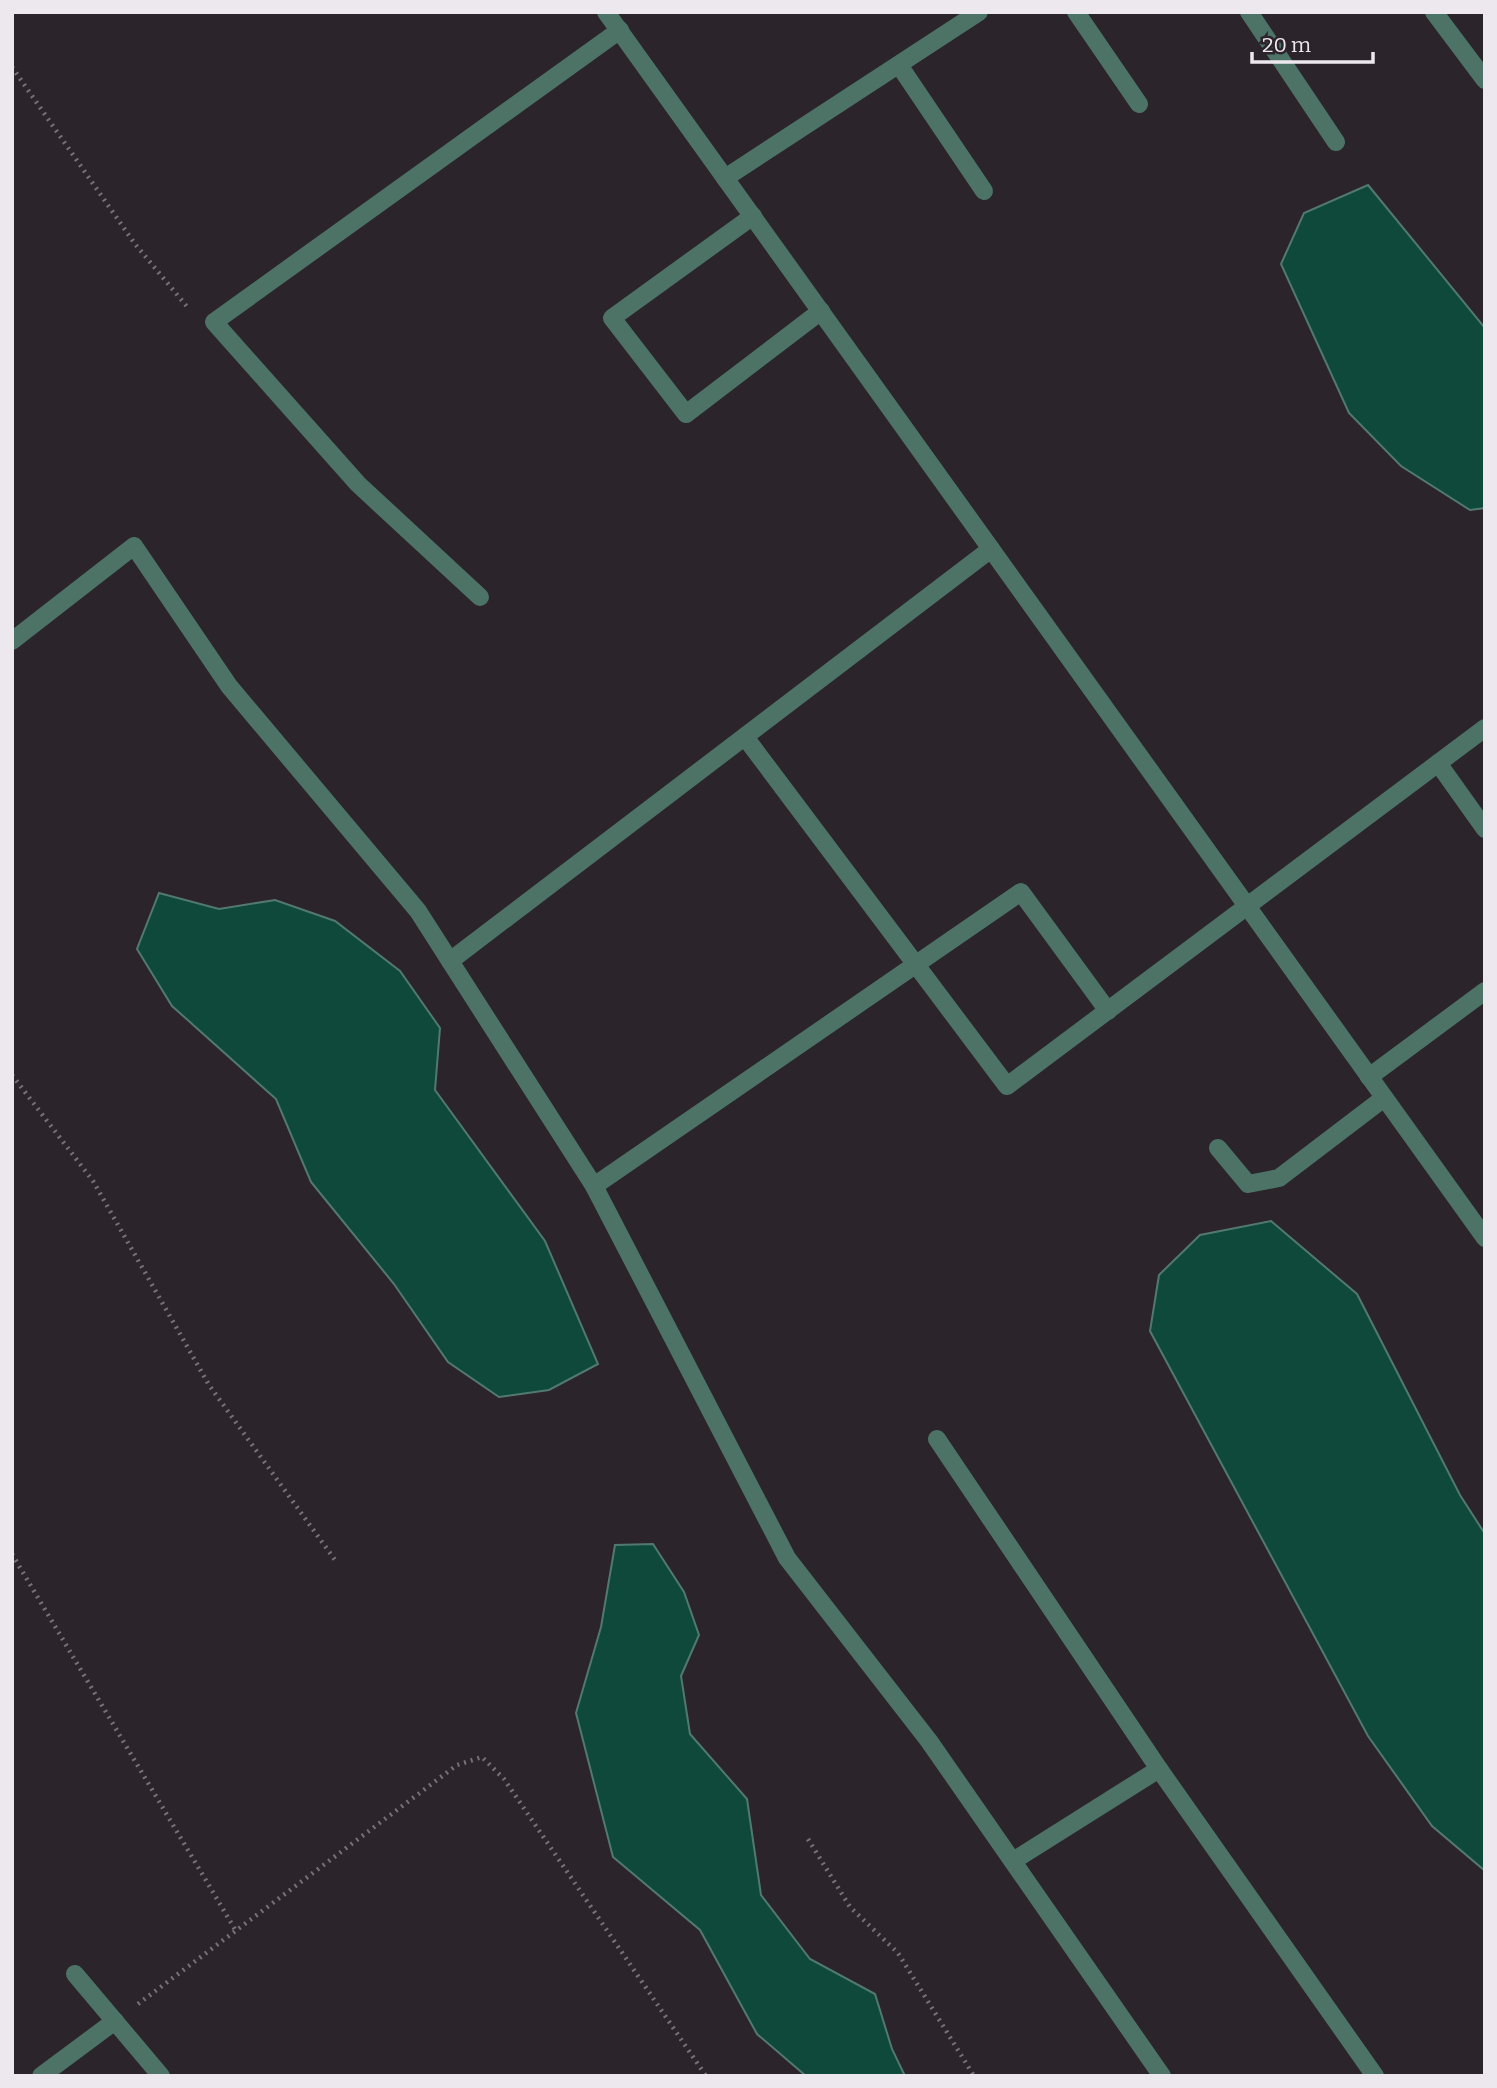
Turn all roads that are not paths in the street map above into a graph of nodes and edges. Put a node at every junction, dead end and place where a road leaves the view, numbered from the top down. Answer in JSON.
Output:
{"nodes":[{"id":1,"x":606,"y":12,"type":"edge"},
{"id":2,"x":979,"y":12,"type":"edge"},
{"id":3,"x":1076,"y":12,"type":"edge"},
{"id":4,"x":1249,"y":12,"type":"edge"},
{"id":5,"x":1434,"y":12,"type":"edge"},
{"id":6,"x":620,"y":30,"type":"junction"},
{"id":7,"x":899,"y":65,"type":"junction"},
{"id":8,"x":1485,"y":80,"type":"edge"},
{"id":9,"x":1139,"y":104,"type":"dead end"},
{"id":10,"x":1336,"y":142,"type":"dead end"},
{"id":11,"x":725,"y":178,"type":"junction"},
{"id":12,"x":984,"y":191,"type":"dead end"},
{"id":13,"x":753,"y":216,"type":"junction"},
{"id":14,"x":821,"y":311,"type":"junction"},
{"id":15,"x":991,"y":549,"type":"junction"},
{"id":16,"x":480,"y":597,"type":"dead end"},
{"id":17,"x":12,"y":641,"type":"edge"},
{"id":18,"x":1485,"y":727,"type":"edge"},
{"id":19,"x":745,"y":737,"type":"junction"},
{"id":20,"x":1438,"y":763,"type":"junction"},
{"id":21,"x":1485,"y":829,"type":"edge"},
{"id":22,"x":1247,"y":906,"type":"junction"},
{"id":23,"x":450,"y":961,"type":"junction"},
{"id":24,"x":916,"y":963,"type":"junction"},
{"id":25,"x":1485,"y":992,"type":"edge"},
{"id":26,"x":1108,"y":1011,"type":"junction"},
{"id":27,"x":1369,"y":1077,"type":"junction"},
{"id":28,"x":1384,"y":1098,"type":"junction"},
{"id":29,"x":1217,"y":1148,"type":"dead end"},
{"id":30,"x":594,"y":1186,"type":"junction"},
{"id":31,"x":1485,"y":1238,"type":"edge"},
{"id":32,"x":937,"y":1439,"type":"dead end"},
{"id":33,"x":1159,"y":1769,"type":"junction"},
{"id":34,"x":1013,"y":1861,"type":"junction"},
{"id":35,"x":75,"y":1974,"type":"dead end"},
{"id":36,"x":115,"y":2021,"type":"junction"},
{"id":37,"x":41,"y":2076,"type":"edge"},
{"id":38,"x":161,"y":2076,"type":"edge"},
{"id":39,"x":1163,"y":2076,"type":"edge"},
{"id":40,"x":1375,"y":2076,"type":"edge"}],
"edges":[{"from":1,"to":6,"type":"street"},
{"from":2,"to":7,"type":"street"},
{"from":3,"to":9,"type":"street"},
{"from":4,"to":10,"type":"street"},
{"from":5,"to":8,"type":"street"},
{"from":6,"to":11,"type":"street"},
{"from":6,"to":16,"type":"street"},
{"from":7,"to":11,"type":"street"},
{"from":7,"to":12,"type":"street"},
{"from":11,"to":13,"type":"street"},
{"from":13,"to":14,"type":"street"},
{"from":13,"to":14,"type":"street"},
{"from":14,"to":15,"type":"street"},
{"from":15,"to":19,"type":"street"},
{"from":15,"to":22,"type":"street"},
{"from":17,"to":23,"type":"street"},
{"from":18,"to":20,"type":"street"},
{"from":19,"to":23,"type":"street"},
{"from":19,"to":24,"type":"street"},
{"from":20,"to":21,"type":"street"},
{"from":20,"to":22,"type":"street"},
{"from":22,"to":26,"type":"street"},
{"from":22,"to":27,"type":"street"},
{"from":23,"to":30,"type":"street"},
{"from":24,"to":26,"type":"street"},
{"from":24,"to":26,"type":"street"},
{"from":24,"to":30,"type":"street"},
{"from":25,"to":27,"type":"street"},
{"from":27,"to":28,"type":"street"},
{"from":28,"to":29,"type":"street"},
{"from":28,"to":31,"type":"street"},
{"from":30,"to":34,"type":"street"},
{"from":32,"to":33,"type":"street"},
{"from":33,"to":34,"type":"street"},
{"from":33,"to":40,"type":"street"},
{"from":34,"to":39,"type":"street"},
{"from":35,"to":36,"type":"street"},
{"from":36,"to":37,"type":"street"},
{"from":36,"to":38,"type":"street"}]}
